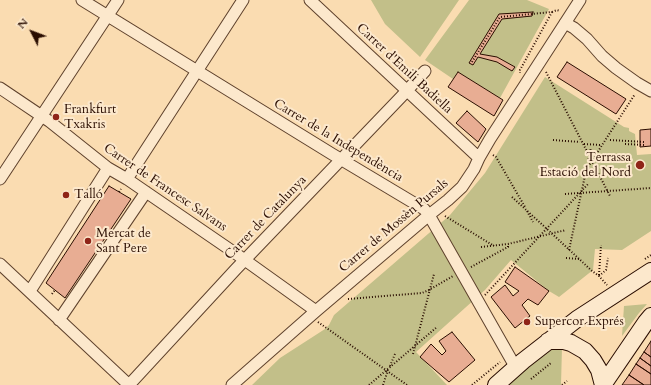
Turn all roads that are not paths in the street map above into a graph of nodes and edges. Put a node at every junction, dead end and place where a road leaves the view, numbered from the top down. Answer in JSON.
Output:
{"nodes":[{"id":1,"x":82,"y":0,"type":"edge"},
{"id":2,"x":118,"y":0,"type":"edge"},
{"id":3,"x":243,"y":0,"type":"edge"},
{"id":4,"x":310,"y":0,"type":"edge"},
{"id":5,"x":580,"y":0,"type":"edge"},
{"id":6,"x":108,"y":16,"type":"junction"},
{"id":7,"x":565,"y":23,"type":"junction"},
{"id":8,"x":197,"y":71,"type":"junction"},
{"id":9,"x":425,"y":71,"type":"dead end"},
{"id":10,"x":0,"y":88,"type":"edge"},
{"id":11,"x":407,"y":90,"type":"junction"},
{"id":12,"x":651,"y":91,"type":"edge"},
{"id":13,"x":41,"y":116,"type":"junction"},
{"id":14,"x":479,"y":158,"type":"junction"},
{"id":15,"x":341,"y":159,"type":"junction"},
{"id":16,"x":108,"y":168,"type":"junction"},
{"id":17,"x":0,"y":179,"type":"edge"},
{"id":18,"x":127,"y":179,"type":"junction"},
{"id":19,"x":146,"y":192,"type":"junction"},
{"id":20,"x":428,"y":215,"type":"junction"},
{"id":21,"x":245,"y":260,"type":"junction"},
{"id":22,"x":0,"y":264,"type":"edge"},
{"id":23,"x":651,"y":271,"type":"edge"},
{"id":24,"x":30,"y":291,"type":"junction"},
{"id":25,"x":316,"y":316,"type":"junction"},
{"id":26,"x":651,"y":316,"type":"edge"},
{"id":27,"x":59,"y":320,"type":"junction"},
{"id":28,"x":548,"y":341,"type":"junction"},
{"id":29,"x":516,"y":368,"type":"junction"},
{"id":30,"x":129,"y":385,"type":"edge"},
{"id":31,"x":232,"y":385,"type":"edge"},
{"id":32,"x":496,"y":385,"type":"edge"},
{"id":33,"x":603,"y":385,"type":"edge"}],
"edges":[{"from":1,"to":6,"type":"street","name":"Carrer de la Independència"},
{"from":2,"to":6,"type":"street"},
{"from":3,"to":8,"type":"street"},
{"from":4,"to":11,"type":"street","name":"Carrer d'Emili Badiella"},
{"from":5,"to":7,"type":"street","name":"Carrer de Mossèn Pursals"},
{"from":6,"to":8,"type":"street","name":"Carrer de la Independència"},
{"from":6,"to":13,"type":"street"},
{"from":7,"to":12,"type":"street"},
{"from":7,"to":14,"type":"street","name":"Carrer de Mossèn Pursals"},
{"from":8,"to":15,"type":"street","name":"Carrer de la Independència"},
{"from":8,"to":18,"type":"street"},
{"from":9,"to":11,"type":"street","name":"Carrer de Catalunya"},
{"from":10,"to":13,"type":"street","name":"Carrer de Francesc Salvans"},
{"from":11,"to":14,"type":"street","name":"Carrer d'Emili Badiella"},
{"from":11,"to":15,"type":"street","name":"Carrer de Catalunya"},
{"from":13,"to":16,"type":"street","name":"Carrer de Francesc Salvans"},
{"from":13,"to":17,"type":"street"},
{"from":14,"to":20,"type":"street","name":"Carrer de Mossèn Pursals"},
{"from":15,"to":20,"type":"street","name":"Carrer de la Independència"},
{"from":15,"to":21,"type":"street","name":"Carrer de Catalunya"},
{"from":16,"to":18,"type":"street","name":"Carrer de Francesc Salvans"},
{"from":16,"to":24,"type":"street"},
{"from":18,"to":19,"type":"street","name":"Carrer de Francesc Salvans"},
{"from":19,"to":21,"type":"street","name":"Carrer de Francesc Salvans"},
{"from":19,"to":27,"type":"street"},
{"from":20,"to":25,"type":"street","name":"Carrer de Mossèn Pursals"},
{"from":20,"to":29,"type":"street","name":"Carrer de la Independència"},
{"from":21,"to":25,"type":"street","name":"Carrer de Francesc Salvans"},
{"from":21,"to":30,"type":"street","name":"Carrer de Catalunya"},
{"from":22,"to":24,"type":"street"},
{"from":23,"to":28,"type":"street"},
{"from":24,"to":27,"type":"street"},
{"from":25,"to":31,"type":"street","name":"Carrer de Mossèn Pursals"},
{"from":26,"to":33,"type":"street"},
{"from":27,"to":30,"type":"street"},
{"from":28,"to":29,"type":"street"},
{"from":28,"to":33,"type":"street"},
{"from":29,"to":32,"type":"street"}]}
